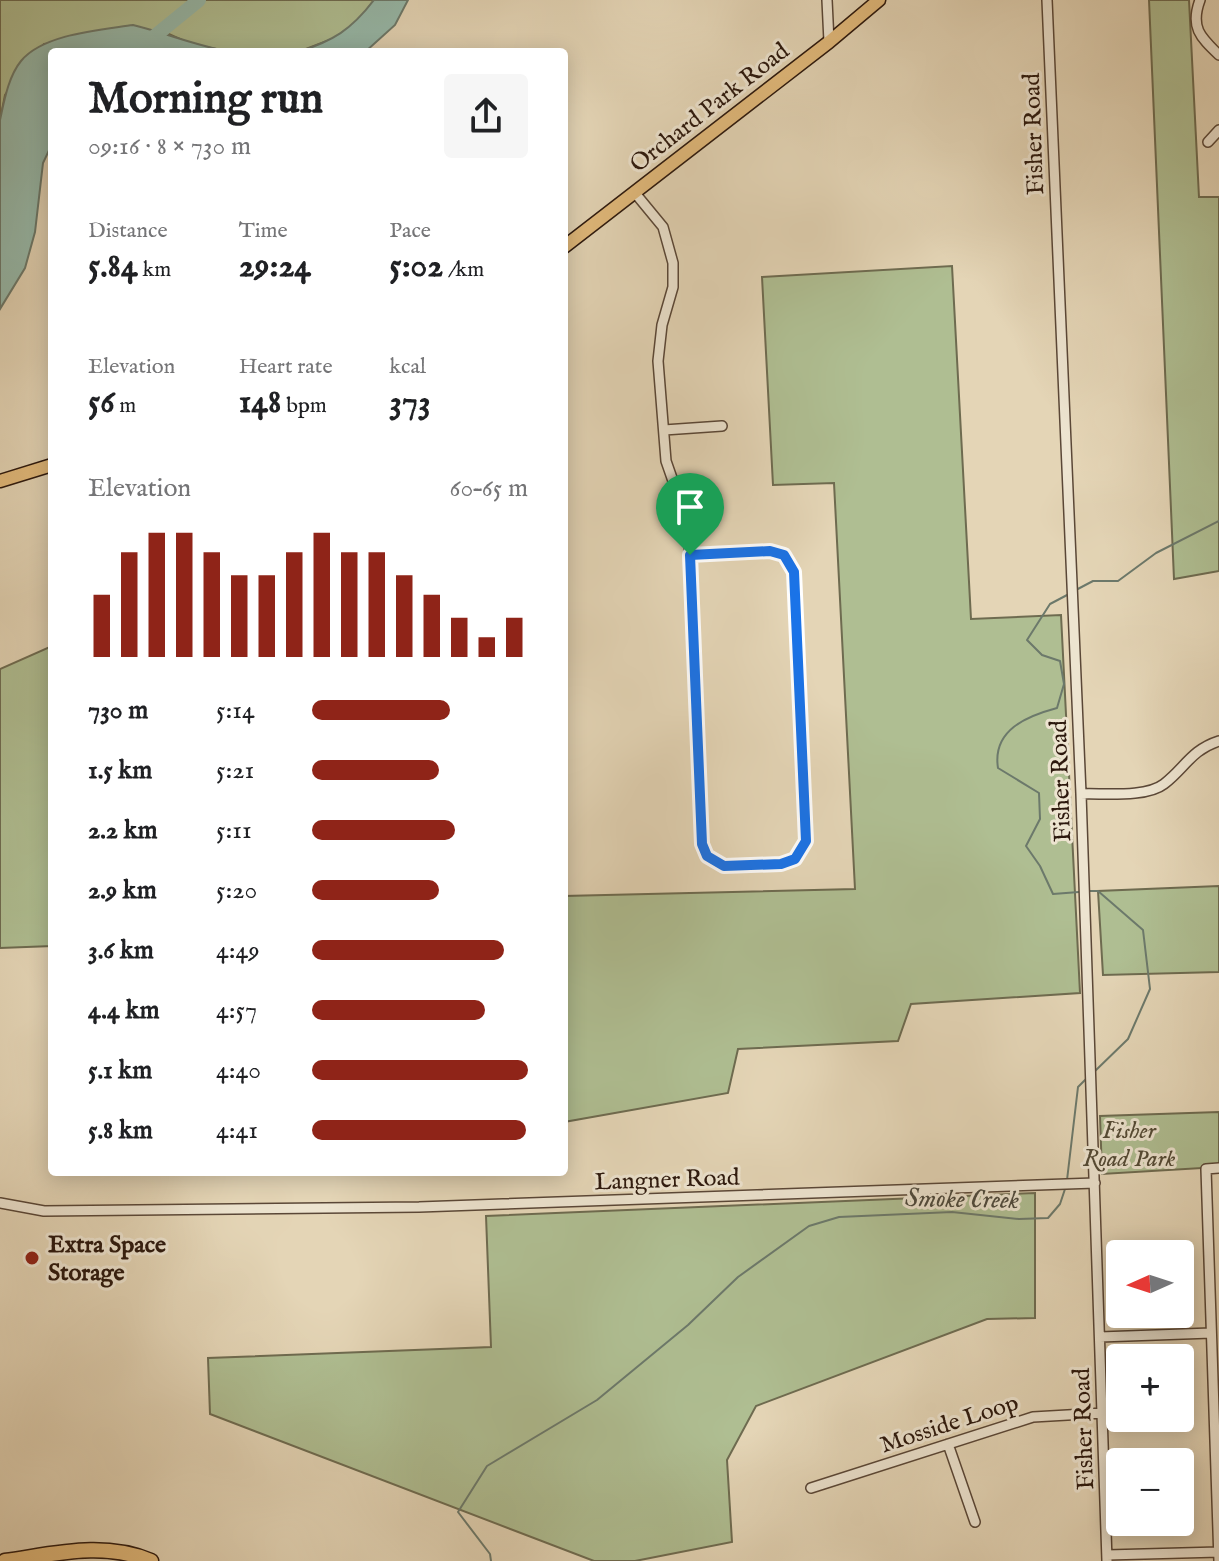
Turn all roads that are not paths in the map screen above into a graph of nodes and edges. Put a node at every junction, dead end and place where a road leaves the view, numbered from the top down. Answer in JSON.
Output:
{"nodes":[{"id":1,"x":827,"y":0,"type":"edge"},
{"id":2,"x":879,"y":0,"type":"edge"},
{"id":3,"x":1047,"y":0,"type":"edge"},
{"id":4,"x":1200,"y":0,"type":"edge"},
{"id":5,"x":829,"y":42,"type":"junction"},
{"id":6,"x":1219,"y":55,"type":"edge"},
{"id":7,"x":1219,"y":130,"type":"edge"},
{"id":8,"x":1208,"y":142,"type":"dead end"},
{"id":9,"x":635,"y":193,"type":"junction"},
{"id":10,"x":568,"y":244,"type":"edge"},
{"id":11,"x":722,"y":426,"type":"dead end"},
{"id":12,"x":664,"y":430,"type":"junction"},
{"id":13,"x":48,"y":466,"type":"edge"},
{"id":14,"x":0,"y":481,"type":"edge"},
{"id":15,"x":690,"y":555,"type":"junction"},
{"id":16,"x":1219,"y":741,"type":"edge"},
{"id":17,"x":1081,"y":794,"type":"junction"},
{"id":18,"x":1219,"y":1168,"type":"edge"},
{"id":19,"x":1095,"y":1183,"type":"junction"},
{"id":20,"x":0,"y":1203,"type":"edge"},
{"id":21,"x":1214,"y":1278,"type":"edge"},
{"id":22,"x":1211,"y":1333,"type":"junction"},
{"id":23,"x":1100,"y":1337,"type":"junction"},
{"id":24,"x":1216,"y":1389,"type":"edge"},
{"id":25,"x":1102,"y":1413,"type":"junction"},
{"id":26,"x":948,"y":1444,"type":"junction"},
{"id":27,"x":811,"y":1488,"type":"dead end"},
{"id":28,"x":1218,"y":1498,"type":"edge"},
{"id":29,"x":975,"y":1522,"type":"dead end"},
{"id":30,"x":1219,"y":1552,"type":"edge"},
{"id":31,"x":1107,"y":1558,"type":"edge"},
{"id":32,"x":5,"y":1561,"type":"edge"},
{"id":33,"x":151,"y":1561,"type":"edge"},
{"id":34,"x":1219,"y":1561,"type":"edge"}],
"edges":[{"from":1,"to":5,"type":"street"},
{"from":2,"to":5,"type":"main road","name":"Orchard Park Road"},
{"from":3,"to":17,"type":"street","name":"Fisher Road"},
{"from":4,"to":6,"type":"street"},
{"from":5,"to":9,"type":"main road","name":"Orchard Park Road"},
{"from":7,"to":8,"type":"street"},
{"from":9,"to":10,"type":"main road","name":"Orchard Park Road"},
{"from":9,"to":12,"type":"street"},
{"from":11,"to":12,"type":"street"},
{"from":12,"to":15,"type":"street"},
{"from":13,"to":14,"type":"main road"},
{"from":15,"to":15,"type":"street"},
{"from":16,"to":17,"type":"street"},
{"from":17,"to":19,"type":"street","name":"Fisher Road"},
{"from":18,"to":21,"type":"street"},
{"from":19,"to":20,"type":"street","name":"Langner Road"},
{"from":19,"to":23,"type":"street","name":"Fisher Road"},
{"from":21,"to":22,"type":"street"},
{"from":22,"to":23,"type":"street"},
{"from":22,"to":24,"type":"street"},
{"from":23,"to":25,"type":"street","name":"Fisher Road"},
{"from":24,"to":28,"type":"street"},
{"from":25,"to":26,"type":"street","name":"Mosside Loop"},
{"from":25,"to":31,"type":"street","name":"Fisher Road"},
{"from":26,"to":27,"type":"street","name":"Mosside Loop"},
{"from":26,"to":29,"type":"street"},
{"from":28,"to":30,"type":"street"},
{"from":30,"to":31,"type":"street"},
{"from":30,"to":34,"type":"street"},
{"from":32,"to":33,"type":"highway"}]}
